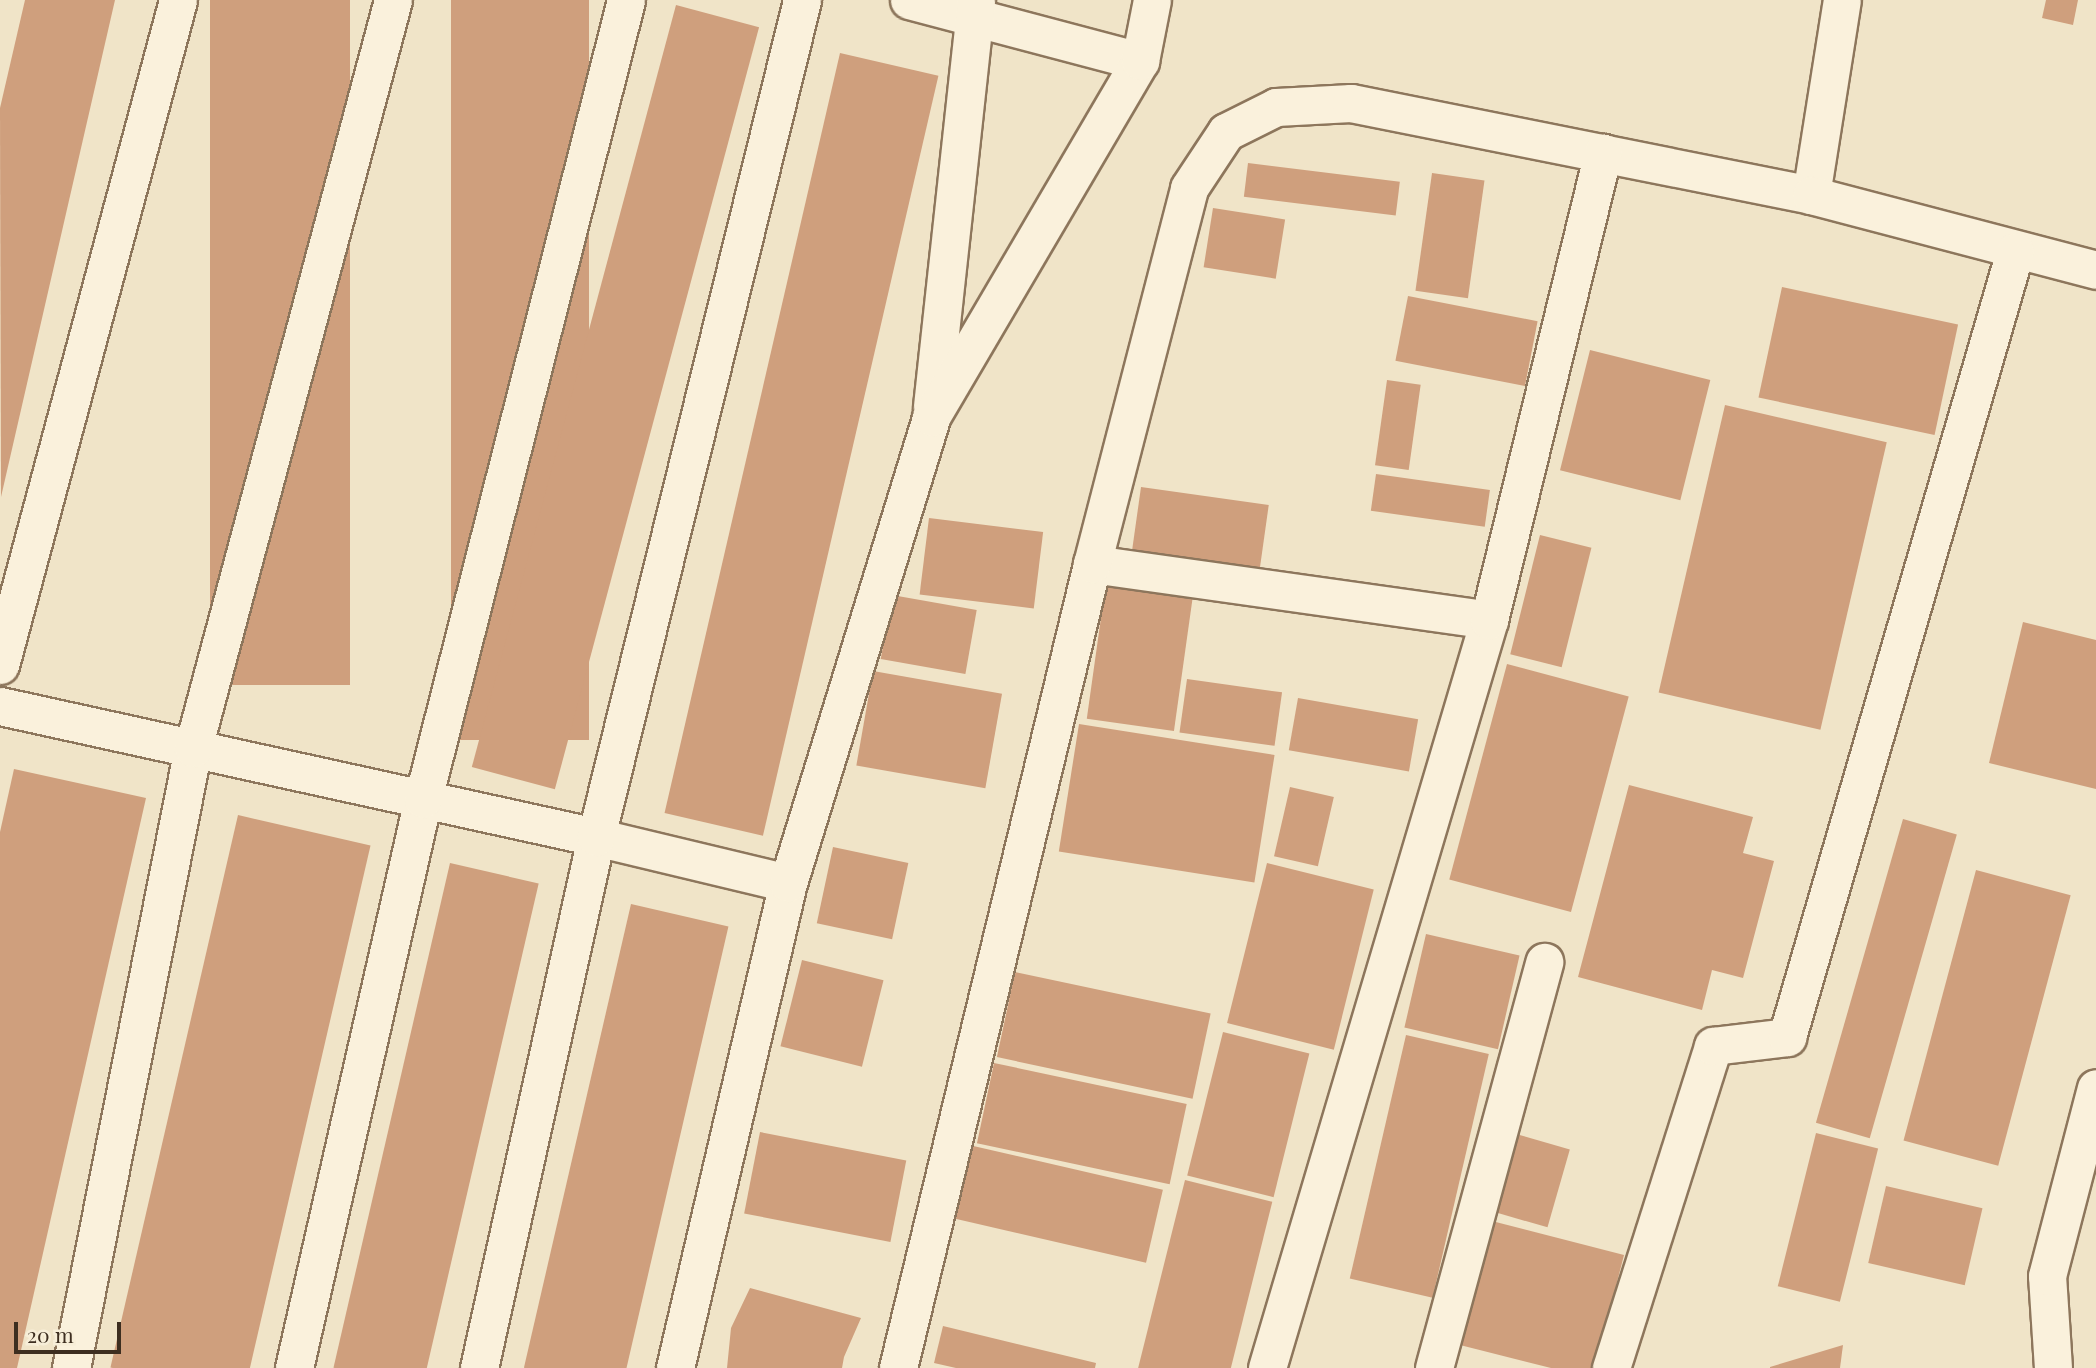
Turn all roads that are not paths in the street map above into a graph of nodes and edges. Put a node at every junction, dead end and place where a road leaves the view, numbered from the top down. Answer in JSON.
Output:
{"nodes":[{"id":1,"x":178,"y":0,"type":"edge"},
{"id":2,"x":393,"y":0,"type":"edge"},
{"id":3,"x":626,"y":0,"type":"edge"},
{"id":4,"x":802,"y":0,"type":"edge"},
{"id":5,"x":909,"y":0,"type":"edge"},
{"id":6,"x":1152,"y":0,"type":"edge"},
{"id":7,"x":1842,"y":0,"type":"edge"},
{"id":8,"x":974,"y":8,"type":"edge"},
{"id":9,"x":1140,"y":61,"type":"junction"},
{"id":10,"x":1604,"y":153,"type":"junction"},
{"id":11,"x":1811,"y":195,"type":"junction"},
{"id":12,"x":2015,"y":251,"type":"junction"},
{"id":13,"x":2096,"y":270,"type":"edge"},
{"id":14,"x":931,"y":417,"type":"junction"},
{"id":15,"x":1092,"y":564,"type":"junction"},
{"id":16,"x":1489,"y":620,"type":"junction"},
{"id":17,"x":0,"y":665,"type":"edge"},
{"id":18,"x":0,"y":706,"type":"edge"},
{"id":19,"x":193,"y":748,"type":"junction"},
{"id":20,"x":423,"y":799,"type":"junction"},
{"id":21,"x":596,"y":837,"type":"junction"},
{"id":22,"x":788,"y":883,"type":"junction"},
{"id":23,"x":1544,"y":962,"type":"dead end"},
{"id":24,"x":2096,"y":1088,"type":"edge"},
{"id":25,"x":71,"y":1368,"type":"edge"},
{"id":26,"x":294,"y":1368,"type":"edge"},
{"id":27,"x":480,"y":1368,"type":"edge"},
{"id":28,"x":675,"y":1368,"type":"edge"},
{"id":29,"x":898,"y":1368,"type":"edge"},
{"id":30,"x":1267,"y":1368,"type":"edge"},
{"id":31,"x":1434,"y":1368,"type":"edge"},
{"id":32,"x":1611,"y":1368,"type":"edge"},
{"id":33,"x":2053,"y":1368,"type":"edge"}],
"edges":[{"from":1,"to":17,"type":"street"},
{"from":2,"to":19,"type":"street"},
{"from":3,"to":20,"type":"street"},
{"from":4,"to":21,"type":"street"},
{"from":5,"to":8,"type":"street"},
{"from":6,"to":9,"type":"street"},
{"from":7,"to":11,"type":"street"},
{"from":8,"to":9,"type":"street"},
{"from":8,"to":14,"type":"street"},
{"from":9,"to":14,"type":"street"},
{"from":10,"to":11,"type":"street"},
{"from":10,"to":15,"type":"street"},
{"from":10,"to":16,"type":"street"},
{"from":11,"to":12,"type":"street"},
{"from":12,"to":13,"type":"street"},
{"from":12,"to":32,"type":"street"},
{"from":14,"to":22,"type":"street"},
{"from":15,"to":16,"type":"street"},
{"from":15,"to":29,"type":"street"},
{"from":16,"to":30,"type":"street"},
{"from":18,"to":19,"type":"street"},
{"from":19,"to":20,"type":"street"},
{"from":19,"to":25,"type":"street"},
{"from":20,"to":21,"type":"street"},
{"from":20,"to":26,"type":"street"},
{"from":21,"to":22,"type":"street"},
{"from":21,"to":27,"type":"street"},
{"from":22,"to":28,"type":"street"},
{"from":23,"to":31,"type":"street"},
{"from":24,"to":33,"type":"street"}]}
